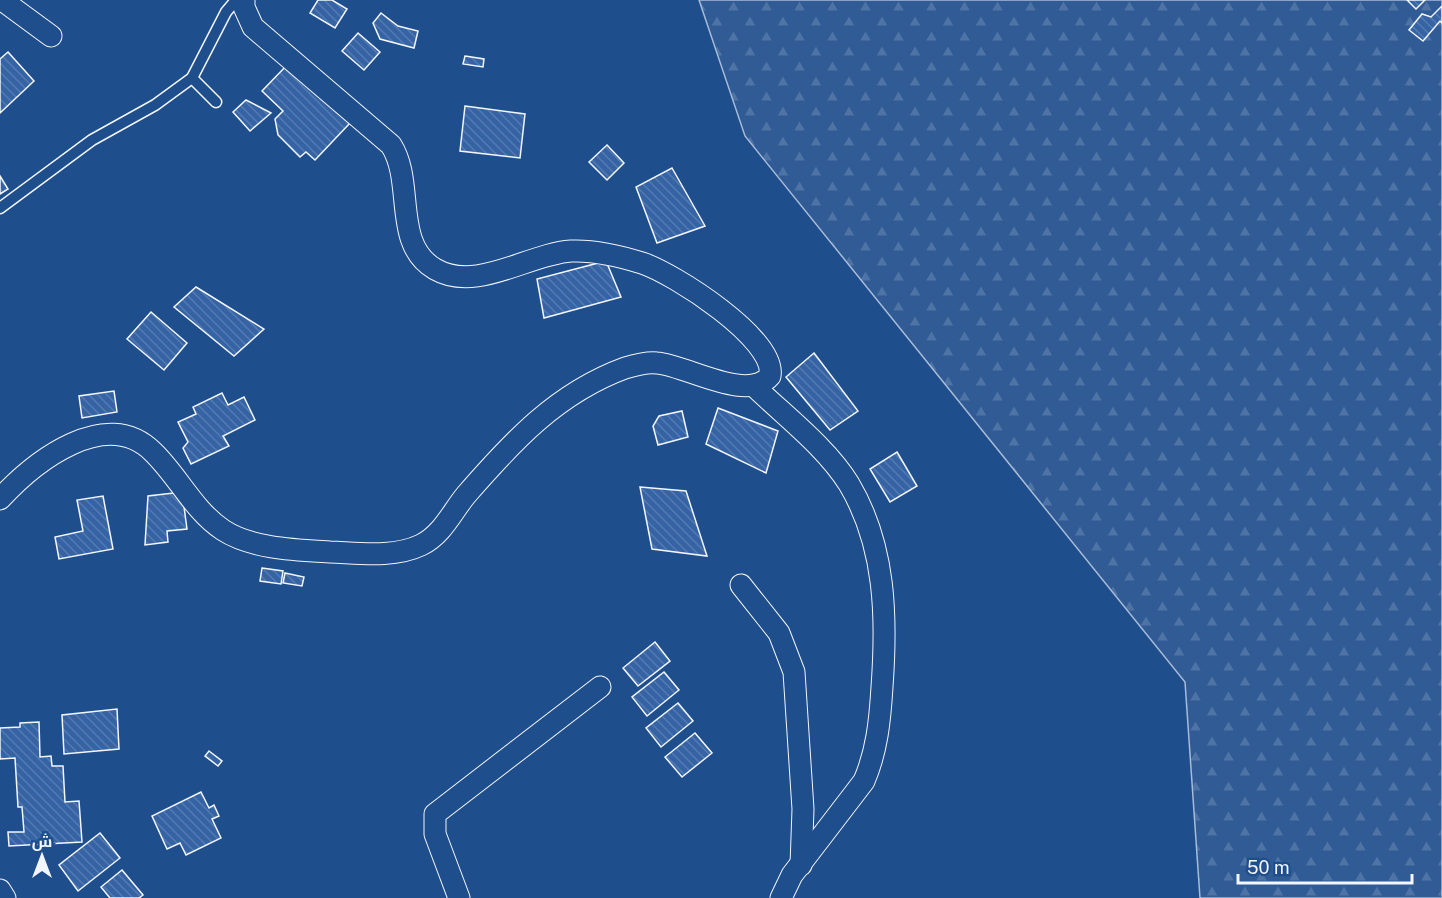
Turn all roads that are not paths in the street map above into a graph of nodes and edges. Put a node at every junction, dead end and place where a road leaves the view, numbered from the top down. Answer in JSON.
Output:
{"nodes":[{"id":1,"x":2,"y":0,"type":"edge"},
{"id":2,"x":236,"y":0,"type":"edge"},
{"id":3,"x":244,"y":0,"type":"edge"},
{"id":4,"x":51,"y":36,"type":"dead end"},
{"id":5,"x":192,"y":78,"type":"junction"},
{"id":6,"x":216,"y":102,"type":"dead end"},
{"id":7,"x":0,"y":207,"type":"edge"},
{"id":8,"x":754,"y":386,"type":"junction"},
{"id":9,"x":0,"y":499,"type":"edge"},
{"id":10,"x":741,"y":585,"type":"dead end"},
{"id":11,"x":600,"y":687,"type":"dead end"},
{"id":12,"x":801,"y":865,"type":"junction"},
{"id":13,"x":0,"y":890,"type":"edge"},
{"id":14,"x":5,"y":898,"type":"edge"},
{"id":15,"x":459,"y":898,"type":"edge"},
{"id":16,"x":781,"y":898,"type":"edge"}],
"edges":[{"from":1,"to":4,"type":"street"},
{"from":2,"to":5,"type":"lane"},
{"from":3,"to":8,"type":"street"},
{"from":5,"to":6,"type":"lane"},
{"from":5,"to":7,"type":"lane"},
{"from":8,"to":9,"type":"street"},
{"from":8,"to":12,"type":"street"},
{"from":10,"to":12,"type":"street"},
{"from":11,"to":15,"type":"street"},
{"from":12,"to":16,"type":"street"},
{"from":13,"to":14,"type":"street"}]}
